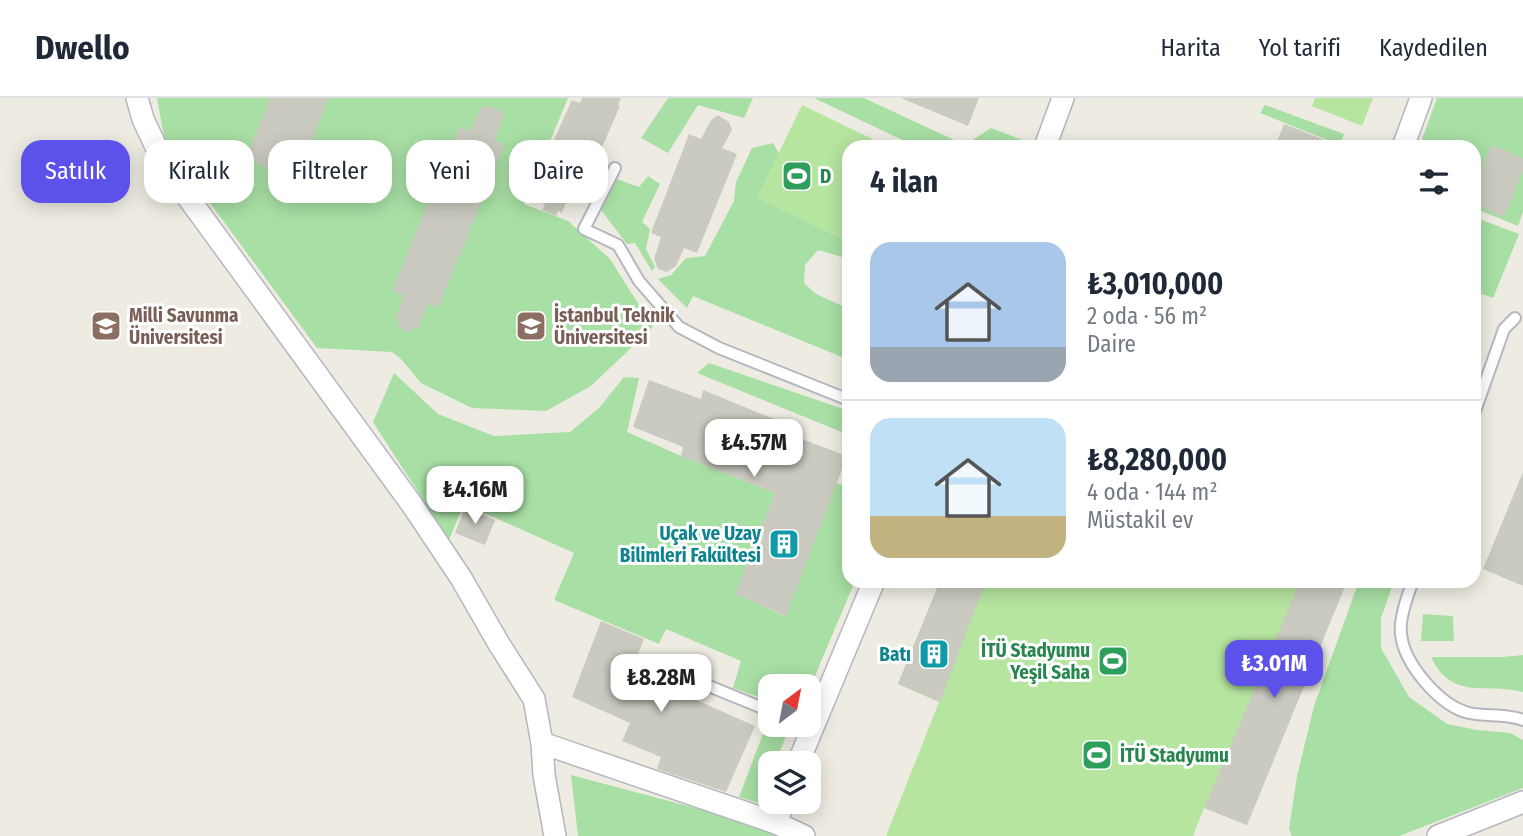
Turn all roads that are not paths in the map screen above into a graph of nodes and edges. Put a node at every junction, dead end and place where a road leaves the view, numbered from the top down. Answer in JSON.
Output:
{"nodes":[{"id":1,"x":137,"y":98,"type":"edge"},
{"id":2,"x":1063,"y":98,"type":"edge"},
{"id":3,"x":1421,"y":98,"type":"edge"},
{"id":4,"x":1048,"y":140,"type":"edge"},
{"id":5,"x":1406,"y":140,"type":"edge"},
{"id":6,"x":615,"y":168,"type":"dead end"},
{"id":7,"x":1515,"y":318,"type":"dead end"},
{"id":8,"x":1481,"y":394,"type":"edge"},
{"id":9,"x":842,"y":397,"type":"edge"},
{"id":10,"x":871,"y":588,"type":"edge"},
{"id":11,"x":1410,"y":588,"type":"edge"},
{"id":12,"x":689,"y":678,"type":"dead end"},
{"id":13,"x":821,"y":697,"type":"edge"},
{"id":14,"x":758,"y":706,"type":"edge"},
{"id":15,"x":1523,"y":720,"type":"edge"},
{"id":16,"x":542,"y":743,"type":"junction"},
{"id":17,"x":1523,"y":802,"type":"edge"},
{"id":18,"x":779,"y":814,"type":"edge"},
{"id":19,"x":776,"y":823,"type":"junction"},
{"id":20,"x":555,"y":836,"type":"edge"},
{"id":21,"x":804,"y":836,"type":"edge"},
{"id":22,"x":1438,"y":836,"type":"edge"}],
"edges":[{"from":1,"to":16,"type":"street"},
{"from":2,"to":4,"type":"street"},
{"from":3,"to":5,"type":"street"},
{"from":6,"to":9,"type":"lane"},
{"from":7,"to":8,"type":"lane"},
{"from":10,"to":13,"type":"street"},
{"from":11,"to":15,"type":"lane"},
{"from":12,"to":14,"type":"lane"},
{"from":16,"to":19,"type":"street"},
{"from":16,"to":20,"type":"street"},
{"from":17,"to":22,"type":"street"},
{"from":18,"to":19,"type":"street"},
{"from":19,"to":21,"type":"street"}]}
